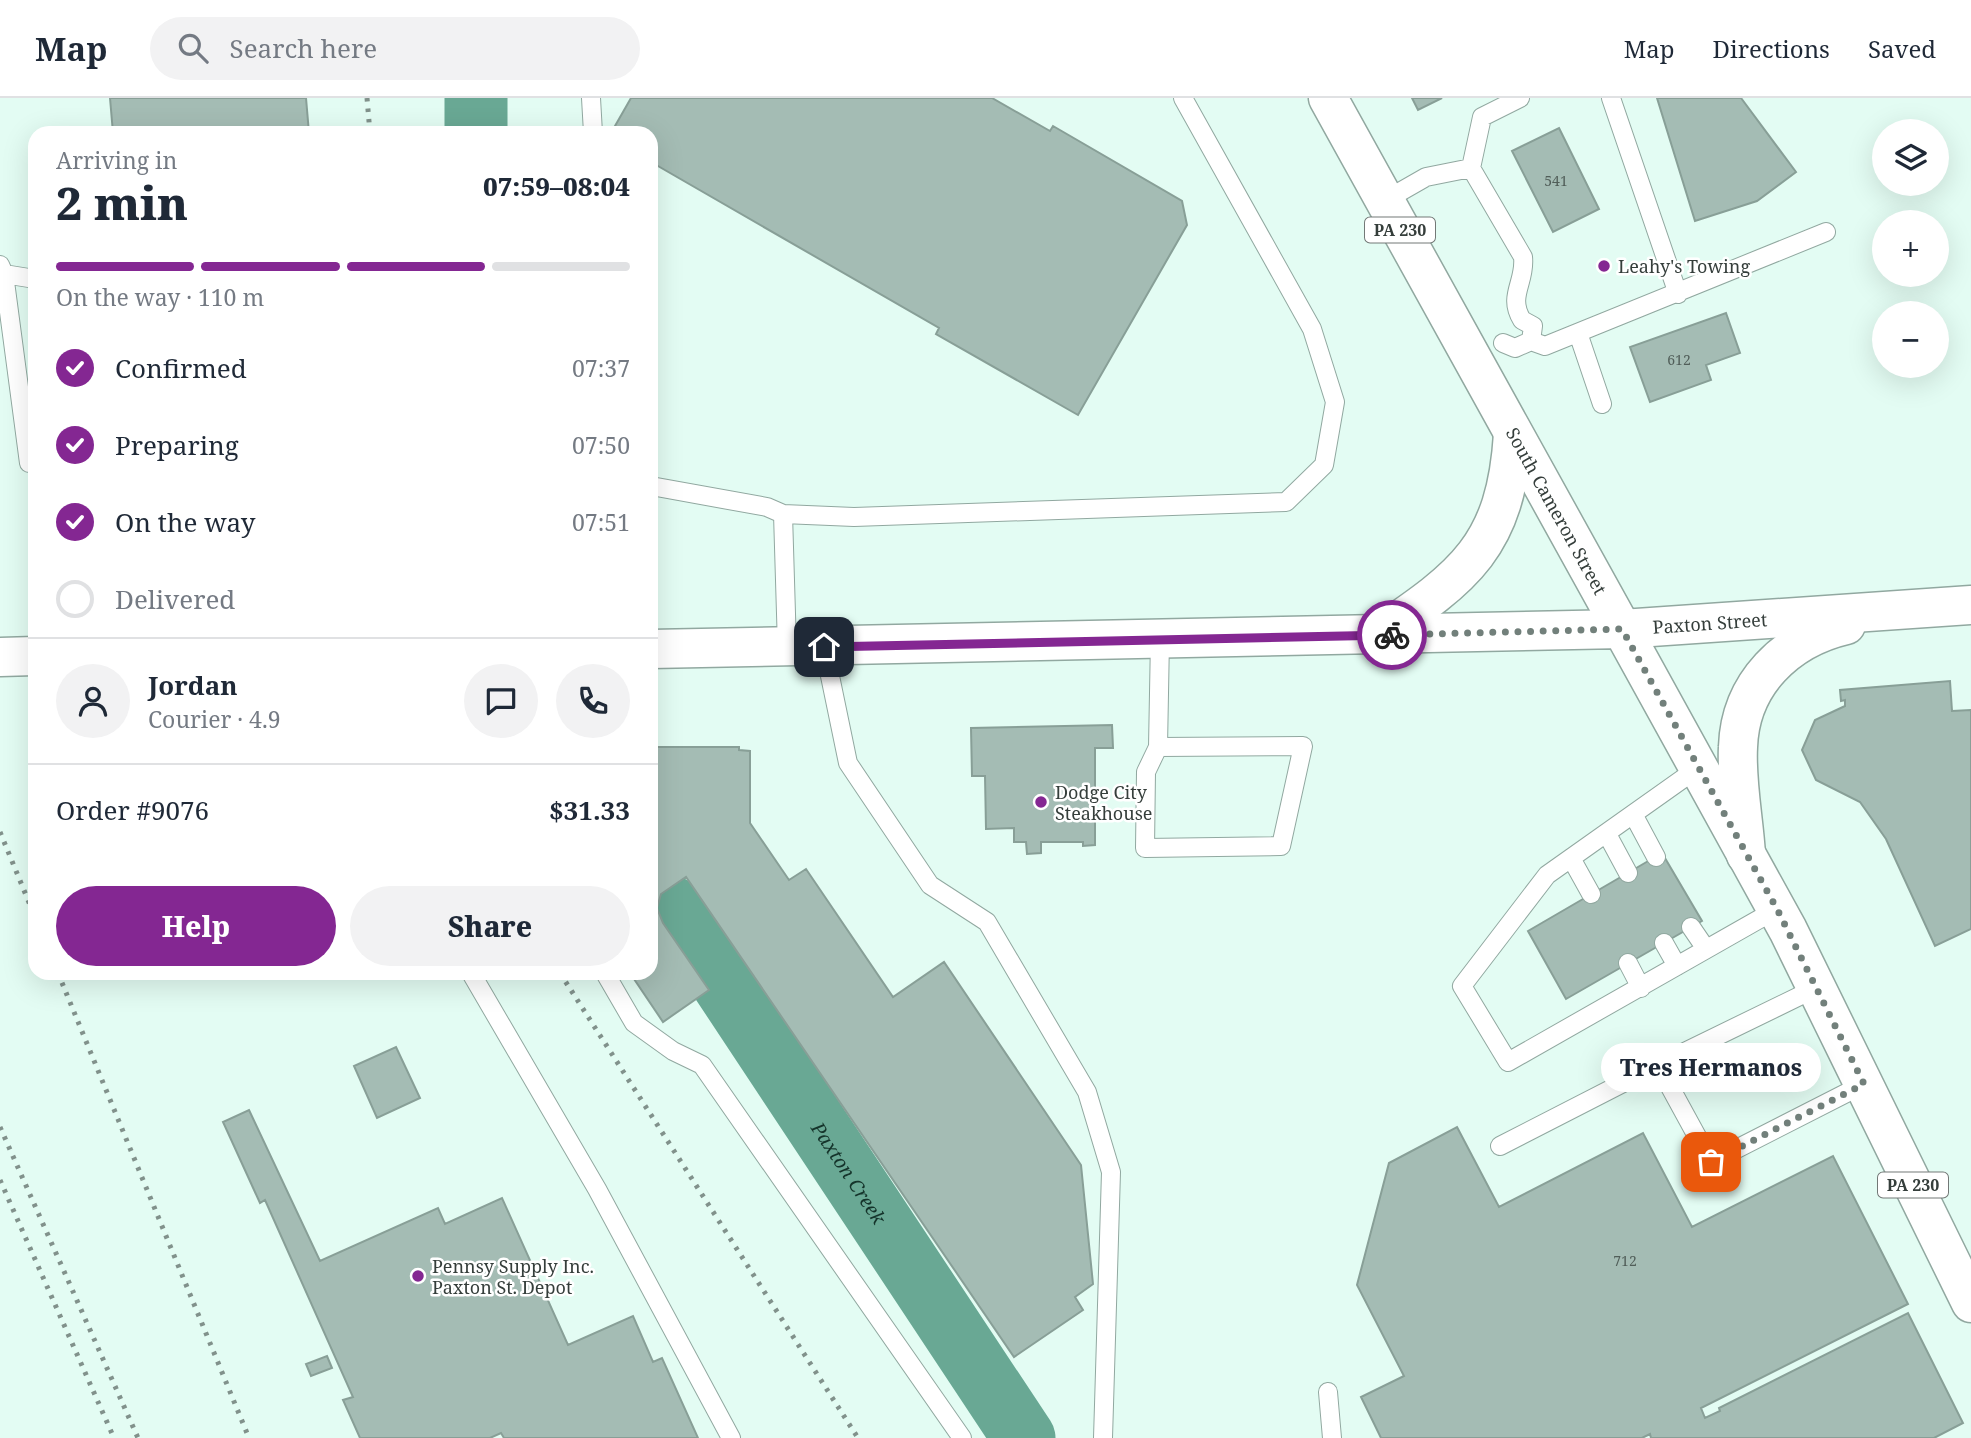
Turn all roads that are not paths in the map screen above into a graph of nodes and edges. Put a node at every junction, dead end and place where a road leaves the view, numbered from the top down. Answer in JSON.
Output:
{"nodes":[{"id":1,"x":590,"y":98,"type":"edge"},
{"id":2,"x":1182,"y":98,"type":"edge"},
{"id":3,"x":1328,"y":98,"type":"edge"},
{"id":4,"x":1520,"y":98,"type":"edge"},
{"id":5,"x":1611,"y":98,"type":"edge"},
{"id":6,"x":592,"y":126,"type":"edge"},
{"id":7,"x":1471,"y":168,"type":"junction"},
{"id":8,"x":1384,"y":201,"type":"junction"},
{"id":9,"x":1826,"y":232,"type":"dead end"},
{"id":10,"x":2,"y":269,"type":"edge"},
{"id":11,"x":28,"y":277,"type":"edge"},
{"id":12,"x":1678,"y":294,"type":"junction"},
{"id":13,"x":1522,"y":320,"type":"junction"},
{"id":14,"x":1578,"y":333,"type":"junction"},
{"id":15,"x":1531,"y":341,"type":"junction"},
{"id":16,"x":1488,"y":352,"type":"junction"},
{"id":17,"x":1602,"y":404,"type":"dead end"},
{"id":18,"x":1514,"y":434,"type":"junction"},
{"id":19,"x":28,"y":456,"type":"edge"},
{"id":20,"x":658,"y":487,"type":"edge"},
{"id":21,"x":783,"y":514,"type":"junction"},
{"id":22,"x":1971,"y":605,"type":"edge"},
{"id":23,"x":1915,"y":609,"type":"junction"},
{"id":24,"x":1622,"y":629,"type":"junction"},
{"id":25,"x":1378,"y":635,"type":"junction"},
{"id":26,"x":1160,"y":639,"type":"junction"},
{"id":27,"x":806,"y":647,"type":"junction"},
{"id":28,"x":658,"y":649,"type":"edge"},
{"id":29,"x":28,"y":656,"type":"edge"},
{"id":30,"x":0,"y":657,"type":"edge"},
{"id":31,"x":1158,"y":747,"type":"junction"},
{"id":32,"x":1698,"y":768,"type":"junction"},
{"id":33,"x":1633,"y":814,"type":"junction"},
{"id":34,"x":1607,"y":834,"type":"junction"},
{"id":35,"x":1746,"y":855,"type":"junction"},
{"id":36,"x":1656,"y":857,"type":"dead end"},
{"id":37,"x":1571,"y":858,"type":"junction"},
{"id":38,"x":1628,"y":873,"type":"dead end"},
{"id":39,"x":1591,"y":894,"type":"dead end"},
{"id":40,"x":1777,"y":909,"type":"junction"},
{"id":41,"x":1691,"y":927,"type":"dead end"},
{"id":42,"x":1664,"y":943,"type":"dead end"},
{"id":43,"x":1706,"y":949,"type":"junction"},
{"id":44,"x":1628,"y":963,"type":"dead end"},
{"id":45,"x":1677,"y":966,"type":"junction"},
{"id":46,"x":475,"y":980,"type":"edge"},
{"id":47,"x":609,"y":980,"type":"edge"},
{"id":48,"x":1641,"y":988,"type":"junction"},
{"id":49,"x":1816,"y":988,"type":"junction"},
{"id":50,"x":1658,"y":1065,"type":"junction"},
{"id":51,"x":1864,"y":1084,"type":"junction"},
{"id":52,"x":1500,"y":1146,"type":"dead end"},
{"id":53,"x":1971,"y":1303,"type":"edge"},
{"id":54,"x":1328,"y":1392,"type":"dead end"},
{"id":55,"x":731,"y":1438,"type":"edge"},
{"id":56,"x":962,"y":1438,"type":"edge"},
{"id":57,"x":1103,"y":1438,"type":"edge"},
{"id":58,"x":1332,"y":1438,"type":"edge"}],
"edges":[{"from":1,"to":6,"type":"lane"},
{"from":2,"to":21,"type":"lane"},
{"from":3,"to":8,"type":"main road","name":"South Cameron Street","number":"PA 230"},
{"from":4,"to":7,"type":"lane"},
{"from":5,"to":12,"type":"lane"},
{"from":7,"to":8,"type":"lane"},
{"from":7,"to":13,"type":"lane"},
{"from":8,"to":16,"type":"main road","name":"South Cameron Street","number":"PA 230"},
{"from":9,"to":12,"type":"lane"},
{"from":10,"to":11,"type":"lane"},
{"from":10,"to":19,"type":"lane"},
{"from":12,"to":14,"type":"lane"},
{"from":13,"to":15,"type":"lane"},
{"from":13,"to":16,"type":"lane"},
{"from":14,"to":15,"type":"lane"},
{"from":14,"to":17,"type":"lane"},
{"from":15,"to":16,"type":"lane"},
{"from":16,"to":18,"type":"main road","name":"South Cameron Street","number":"PA 230"},
{"from":18,"to":24,"type":"main road","name":"South Cameron Street","number":"PA 230"},
{"from":18,"to":25,"type":"main road"},
{"from":20,"to":21,"type":"lane"},
{"from":21,"to":27,"type":"lane"},
{"from":22,"to":23,"type":"main road","name":"Paxton Street"},
{"from":23,"to":24,"type":"main road","name":"Paxton Street"},
{"from":23,"to":35,"type":"main road"},
{"from":24,"to":25,"type":"main road","name":"Paxton Street"},
{"from":24,"to":32,"type":"main road","name":"South Cameron Street","number":"PA 230"},
{"from":25,"to":26,"type":"main road","name":"Paxton Street"},
{"from":26,"to":27,"type":"main road","name":"Paxton Street"},
{"from":26,"to":31,"type":"lane"},
{"from":27,"to":28,"type":"main road","name":"Paxton Street"},
{"from":27,"to":57,"type":"lane"},
{"from":29,"to":30,"type":"main road"},
{"from":31,"to":31,"type":"lane"},
{"from":32,"to":33,"type":"lane"},
{"from":32,"to":35,"type":"main road","name":"South Cameron Street","number":"PA 230"},
{"from":33,"to":34,"type":"lane"},
{"from":33,"to":36,"type":"lane"},
{"from":34,"to":37,"type":"lane"},
{"from":34,"to":38,"type":"lane"},
{"from":35,"to":40,"type":"main road","name":"South Cameron Street","number":"PA 230"},
{"from":37,"to":39,"type":"lane"},
{"from":37,"to":48,"type":"lane"},
{"from":40,"to":43,"type":"lane"},
{"from":40,"to":49,"type":"main road","name":"South Cameron Street","number":"PA 230"},
{"from":41,"to":43,"type":"lane"},
{"from":42,"to":45,"type":"lane"},
{"from":43,"to":45,"type":"lane"},
{"from":44,"to":48,"type":"lane"},
{"from":45,"to":48,"type":"lane"},
{"from":46,"to":55,"type":"lane"},
{"from":47,"to":56,"type":"lane"},
{"from":49,"to":50,"type":"lane"},
{"from":49,"to":51,"type":"main road","name":"South Cameron Street","number":"PA 230"},
{"from":50,"to":51,"type":"lane"},
{"from":50,"to":52,"type":"lane"},
{"from":51,"to":53,"type":"main road","name":"South Cameron Street","number":"PA 230"},
{"from":54,"to":58,"type":"lane"}]}
